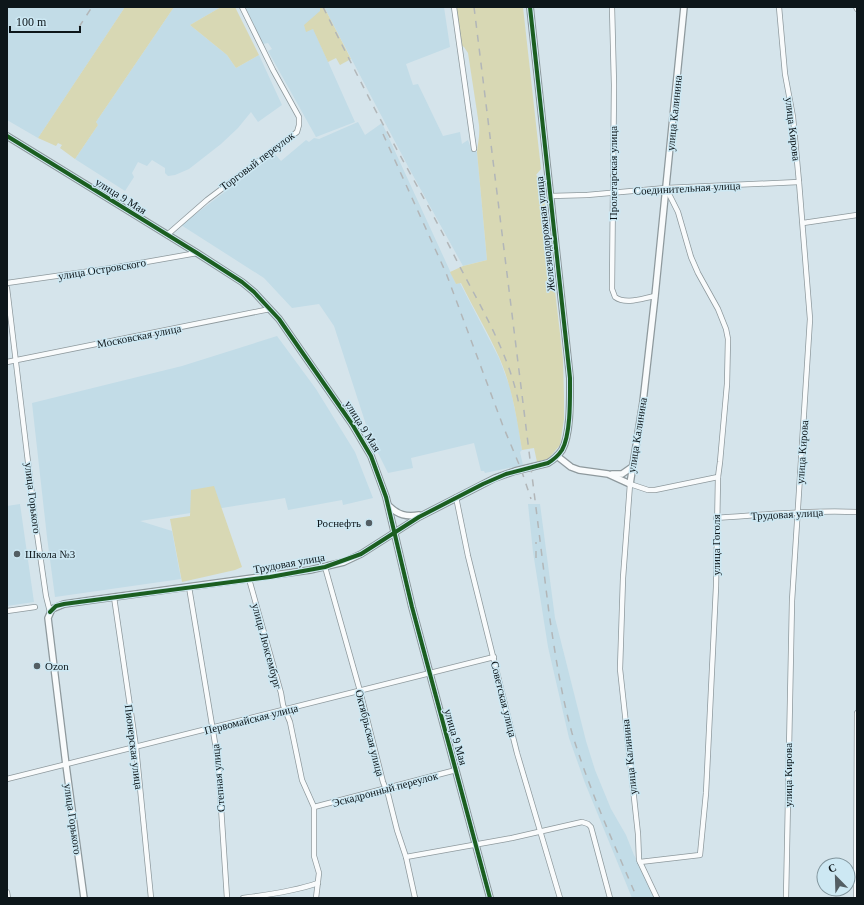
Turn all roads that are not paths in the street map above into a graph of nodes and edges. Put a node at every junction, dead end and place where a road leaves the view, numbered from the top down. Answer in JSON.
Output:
{"nodes":[{"id":1,"x":242,"y":7,"type":"edge"},
{"id":2,"x":454,"y":7,"type":"edge"},
{"id":3,"x":530,"y":7,"type":"edge"},
{"id":4,"x":612,"y":7,"type":"edge"},
{"id":5,"x":684,"y":7,"type":"edge"},
{"id":6,"x":779,"y":7,"type":"edge"},
{"id":7,"x":7,"y":136,"type":"edge"},
{"id":8,"x":474,"y":149,"type":"dead end"},
{"id":9,"x":799,"y":182,"type":"junction"},
{"id":10,"x":666,"y":188,"type":"junction"},
{"id":11,"x":613,"y":193,"type":"junction"},
{"id":12,"x":550,"y":196,"type":"junction"},
{"id":13,"x":857,"y":215,"type":"edge"},
{"id":14,"x":803,"y":223,"type":"junction"},
{"id":15,"x":167,"y":235,"type":"junction"},
{"id":16,"x":197,"y":253,"type":"junction"},
{"id":17,"x":7,"y":283,"type":"edge"},
{"id":18,"x":7,"y":288,"type":"edge"},
{"id":19,"x":655,"y":296,"type":"junction"},
{"id":20,"x":270,"y":309,"type":"junction"},
{"id":21,"x":16,"y":360,"type":"junction"},
{"id":22,"x":7,"y":362,"type":"edge"},
{"id":23,"x":557,"y":456,"type":"junction"},
{"id":24,"x":632,"y":467,"type":"junction"},
{"id":25,"x":608,"y":474,"type":"junction"},
{"id":26,"x":718,"y":477,"type":"junction"},
{"id":27,"x":630,"y":484,"type":"junction"},
{"id":28,"x":456,"y":497,"type":"junction"},
{"id":29,"x":388,"y":504,"type":"junction"},
{"id":30,"x":798,"y":512,"type":"junction"},
{"id":31,"x":857,"y":512,"type":"edge"},
{"id":32,"x":425,"y":514,"type":"junction"},
{"id":33,"x":716,"y":518,"type":"junction"},
{"id":34,"x":395,"y":532,"type":"junction"},
{"id":35,"x":325,"y":567,"type":"junction"},
{"id":36,"x":249,"y":579,"type":"junction"},
{"id":37,"x":189,"y":587,"type":"junction"},
{"id":38,"x":114,"y":597,"type":"junction"},
{"id":39,"x":35,"y":607,"type":"dead end"},
{"id":40,"x":7,"y":611,"type":"edge"},
{"id":41,"x":50,"y":612,"type":"junction"},
{"id":42,"x":494,"y":657,"type":"junction"},
{"id":43,"x":430,"y":673,"type":"junction"},
{"id":44,"x":360,"y":691,"type":"junction"},
{"id":45,"x":285,"y":709,"type":"junction"},
{"id":46,"x":857,"y":713,"type":"edge"},
{"id":47,"x":212,"y":728,"type":"junction"},
{"id":48,"x":136,"y":747,"type":"junction"},
{"id":49,"x":66,"y":765,"type":"junction"},
{"id":50,"x":456,"y":770,"type":"junction"},
{"id":51,"x":7,"y":780,"type":"edge"},
{"id":52,"x":386,"y":789,"type":"junction"},
{"id":53,"x":314,"y":807,"type":"junction"},
{"id":54,"x":540,"y":832,"type":"junction"},
{"id":55,"x":476,"y":844,"type":"junction"},
{"id":56,"x":406,"y":856,"type":"junction"},
{"id":57,"x":640,"y":862,"type":"junction"},
{"id":58,"x":318,"y":883,"type":"junction"},
{"id":59,"x":7,"y":892,"type":"edge"},
{"id":60,"x":8,"y":898,"type":"edge"},
{"id":61,"x":84,"y":898,"type":"edge"},
{"id":62,"x":151,"y":898,"type":"edge"},
{"id":63,"x":227,"y":898,"type":"edge"},
{"id":64,"x":243,"y":898,"type":"edge"},
{"id":65,"x":316,"y":898,"type":"edge"},
{"id":66,"x":415,"y":898,"type":"edge"},
{"id":67,"x":490,"y":898,"type":"edge"},
{"id":68,"x":560,"y":898,"type":"edge"},
{"id":69,"x":610,"y":898,"type":"edge"},
{"id":70,"x":657,"y":898,"type":"edge"},
{"id":71,"x":786,"y":898,"type":"edge"},
{"id":72,"x":856,"y":898,"type":"edge"}],
"edges":[{"from":1,"to":15,"type":"street","name":"Торговый переулок"},
{"from":2,"to":8,"type":"street"},
{"from":3,"to":12,"type":"street","name":"Железнодорожная улица"},
{"from":4,"to":11,"type":"street","name":"Пролетарская улица"},
{"from":5,"to":10,"type":"street","name":"улица Калинина"},
{"from":6,"to":9,"type":"street","name":"улица Кирова"},
{"from":7,"to":15,"type":"street","name":"улица 9 Мая"},
{"from":9,"to":10,"type":"street","name":"Соединительная улица"},
{"from":9,"to":14,"type":"street","name":"улица Кирова"},
{"from":10,"to":11,"type":"street","name":"Соединительная улица"},
{"from":10,"to":19,"type":"street","name":"улица Калинина"},
{"from":10,"to":26,"type":"street","name":"улица Гоголя"},
{"from":11,"to":12,"type":"street","name":"Соединительная улица"},
{"from":11,"to":19,"type":"street","name":"Пролетарская улица"},
{"from":12,"to":23,"type":"street","name":"Железнодорожная улица"},
{"from":13,"to":14,"type":"street"},
{"from":14,"to":30,"type":"street","name":"улица Кирова"},
{"from":15,"to":16,"type":"street","name":"улица 9 Мая"},
{"from":16,"to":17,"type":"street","name":"улица Островского"},
{"from":16,"to":20,"type":"street","name":"улица 9 Мая"},
{"from":18,"to":21,"type":"street","name":"улица Горького"},
{"from":19,"to":24,"type":"street","name":"улица Калинина"},
{"from":20,"to":21,"type":"street","name":"Московская улица"},
{"from":20,"to":29,"type":"street","name":"улица 9 Мая"},
{"from":21,"to":22,"type":"street","name":"Московская улица"},
{"from":21,"to":41,"type":"street","name":"улица Горького"},
{"from":23,"to":25,"type":"street"},
{"from":23,"to":28,"type":"street","name":"Трудовая улица"},
{"from":24,"to":25,"type":"street"},
{"from":24,"to":27,"type":"street","name":"улица Калинина"},
{"from":25,"to":27,"type":"street"},
{"from":26,"to":27,"type":"street"},
{"from":26,"to":33,"type":"street","name":"улица Гоголя"},
{"from":27,"to":57,"type":"street","name":"улица Калинина"},
{"from":28,"to":32,"type":"street","name":"Трудовая улица"},
{"from":28,"to":42,"type":"street","name":"Советская улица"},
{"from":29,"to":32,"type":"street"},
{"from":29,"to":34,"type":"street","name":"улица 9 Мая"},
{"from":30,"to":31,"type":"street","name":"Трудовая улица"},
{"from":30,"to":33,"type":"street","name":"Трудовая улица"},
{"from":30,"to":71,"type":"street","name":"улица Кирова"},
{"from":32,"to":34,"type":"street","name":"Трудовая улица"},
{"from":33,"to":57,"type":"street","name":"улица Гоголя"},
{"from":34,"to":35,"type":"street","name":"Трудовая улица"},
{"from":34,"to":43,"type":"street","name":"улица 9 Мая"},
{"from":35,"to":36,"type":"street","name":"Трудовая улица"},
{"from":35,"to":44,"type":"street","name":"Октябрьская улица"},
{"from":36,"to":37,"type":"street","name":"Трудовая улица"},
{"from":36,"to":45,"type":"street","name":"улица Люксембург"},
{"from":37,"to":38,"type":"street","name":"Трудовая улица"},
{"from":37,"to":47,"type":"street","name":"Степная улица"},
{"from":38,"to":41,"type":"street","name":"Трудовая улица"},
{"from":38,"to":48,"type":"street","name":"Пионерская улица"},
{"from":39,"to":40,"type":"street"},
{"from":41,"to":49,"type":"street","name":"улица Горького"},
{"from":42,"to":43,"type":"street","name":"Первомайская улица"},
{"from":42,"to":54,"type":"street","name":"Советская улица"},
{"from":43,"to":44,"type":"street","name":"Первомайская улица"},
{"from":43,"to":50,"type":"street","name":"улица 9 Мая"},
{"from":44,"to":45,"type":"street","name":"Первомайская улица"},
{"from":44,"to":52,"type":"street","name":"Октябрьская улица"},
{"from":45,"to":47,"type":"street","name":"Первомайская улица"},
{"from":45,"to":53,"type":"street","name":"улица Люксембург"},
{"from":46,"to":72,"type":"street"},
{"from":47,"to":48,"type":"street","name":"Первомайская улица"},
{"from":47,"to":63,"type":"street","name":"Степная улица"},
{"from":48,"to":49,"type":"street","name":"Первомайская улица"},
{"from":48,"to":62,"type":"street","name":"Пионерская улица"},
{"from":49,"to":51,"type":"street","name":"Первомайская улица"},
{"from":49,"to":61,"type":"street","name":"улица Горького"},
{"from":50,"to":52,"type":"street","name":"Эскадронный переулок"},
{"from":50,"to":55,"type":"street","name":"улица 9 Мая"},
{"from":52,"to":53,"type":"street","name":"Эскадронный переулок"},
{"from":52,"to":56,"type":"street","name":"Октябрьская улица"},
{"from":53,"to":58,"type":"street","name":"улица Люксембург"},
{"from":54,"to":55,"type":"street"},
{"from":54,"to":68,"type":"street","name":"Советская улица"},
{"from":54,"to":69,"type":"street"},
{"from":55,"to":56,"type":"street"},
{"from":55,"to":67,"type":"street","name":"улица 9 Мая"},
{"from":56,"to":66,"type":"street","name":"Октябрьская улица"},
{"from":57,"to":70,"type":"street"},
{"from":58,"to":64,"type":"street"},
{"from":58,"to":65,"type":"street","name":"улица Люксембург"},
{"from":59,"to":60,"type":"street"}]}
